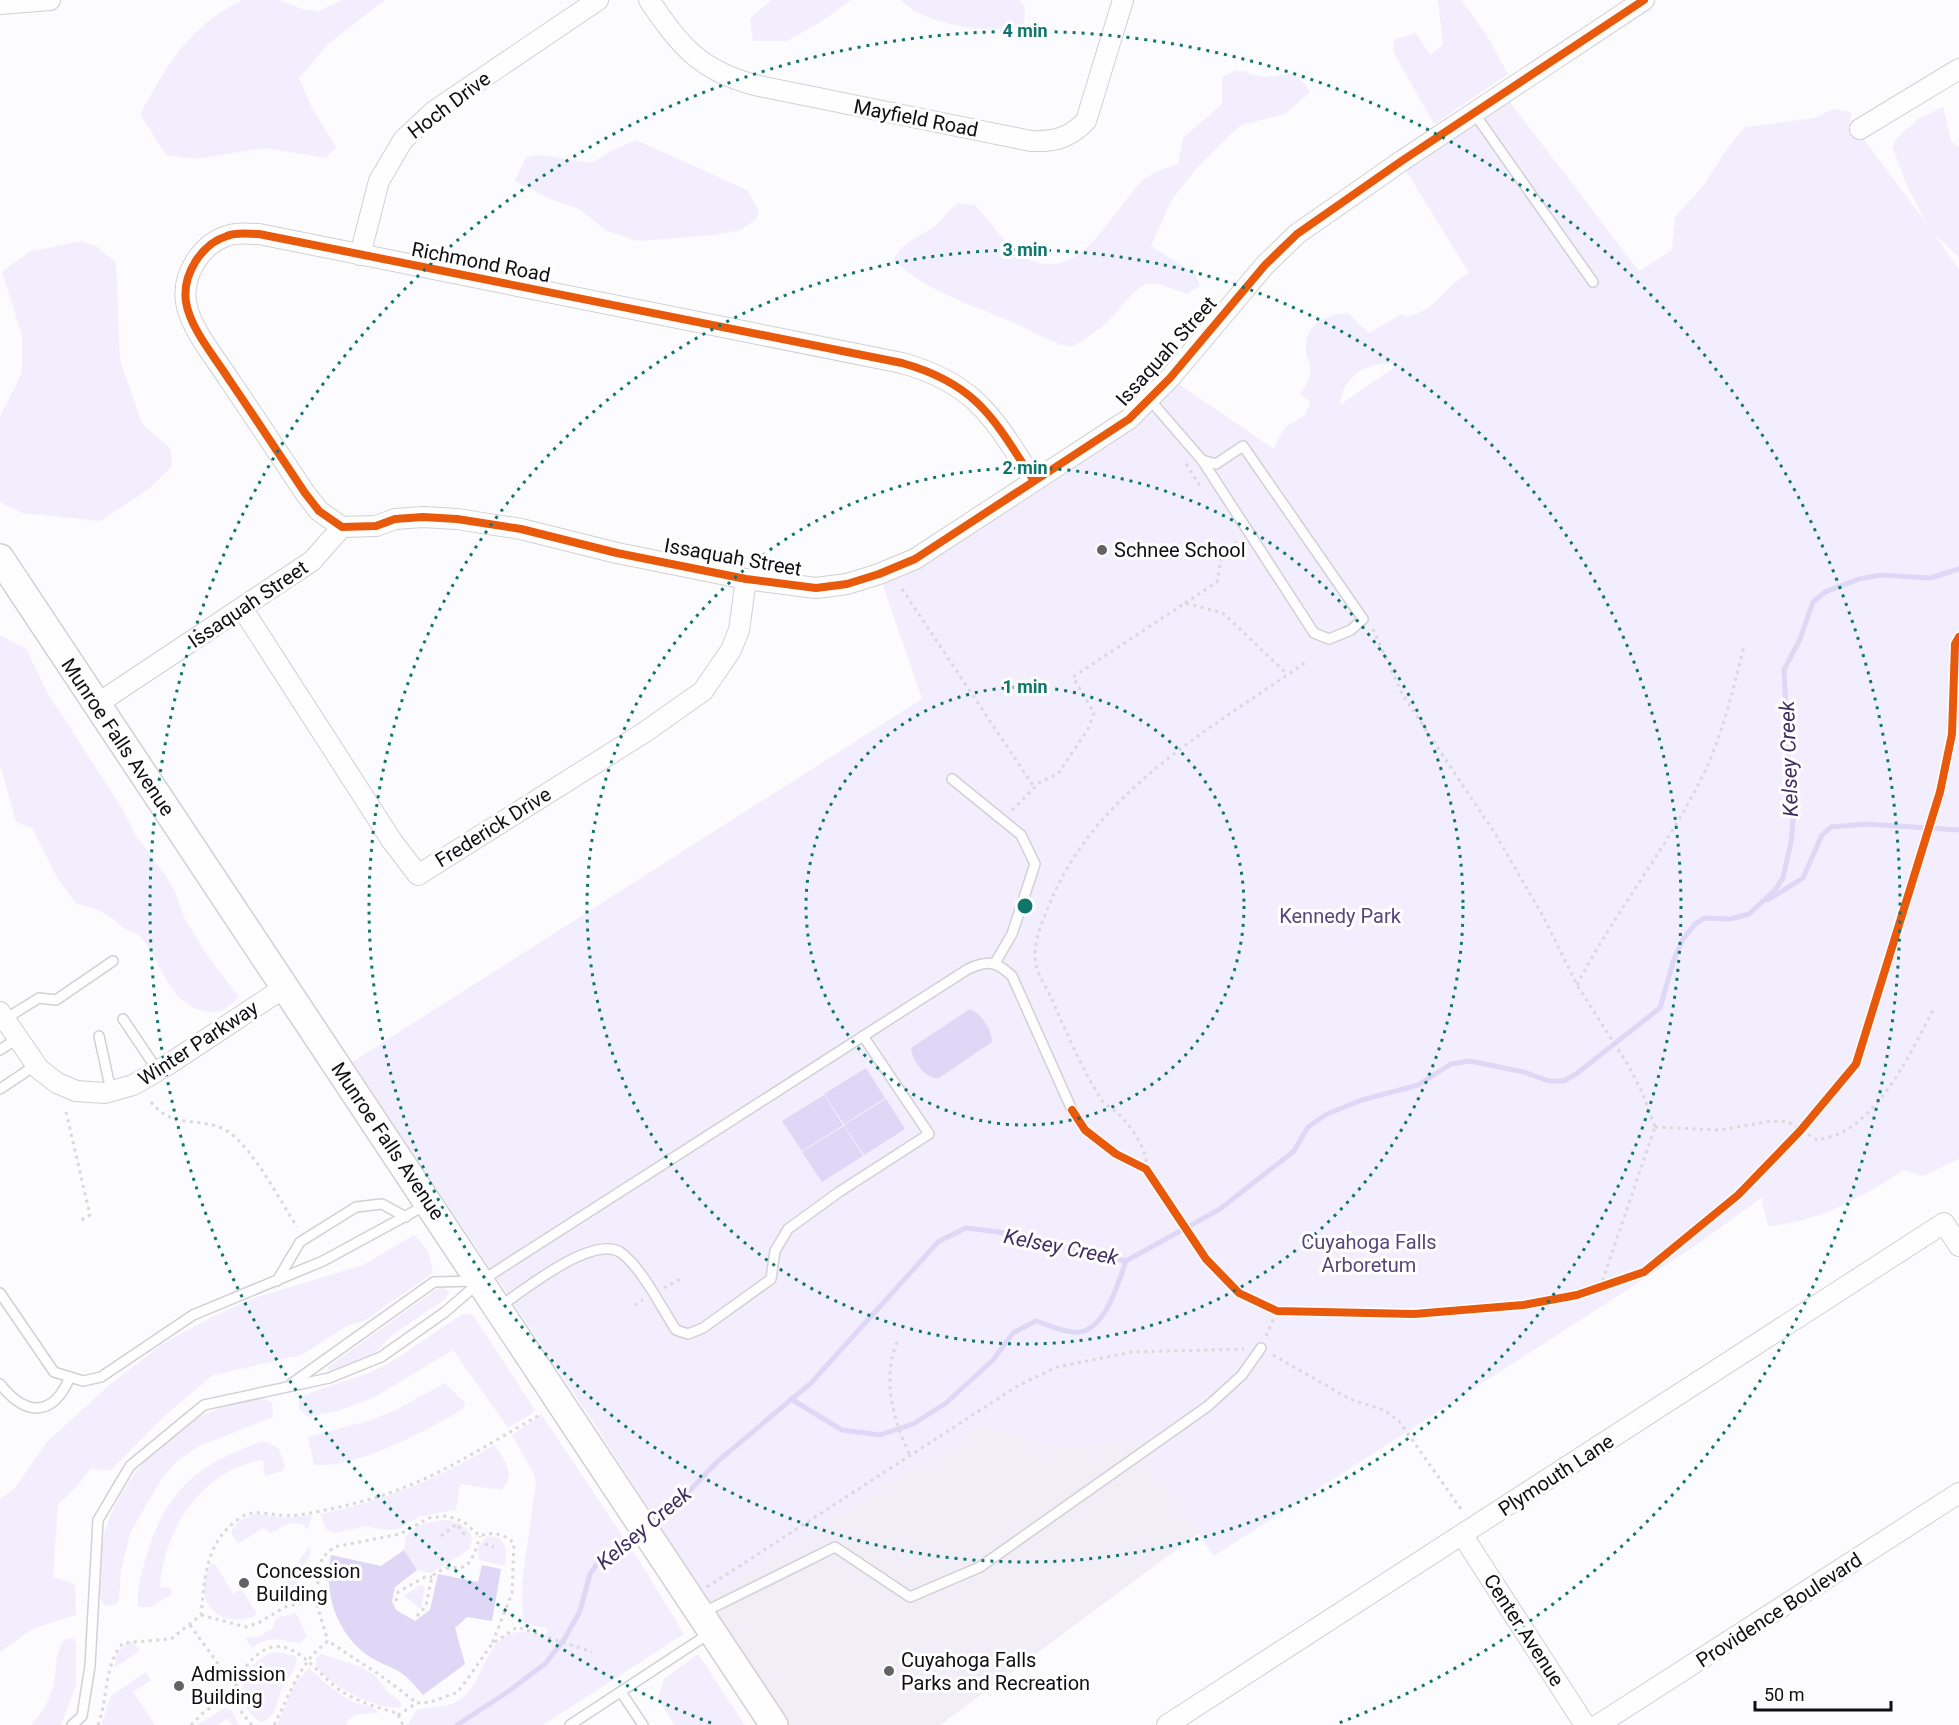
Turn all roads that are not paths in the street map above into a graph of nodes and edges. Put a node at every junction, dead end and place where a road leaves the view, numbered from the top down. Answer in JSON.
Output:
{"nodes":[{"id":1,"x":50,"y":0,"type":"edge"},
{"id":2,"x":598,"y":0,"type":"edge"},
{"id":3,"x":649,"y":0,"type":"edge"},
{"id":4,"x":1123,"y":0,"type":"edge"},
{"id":5,"x":1644,"y":0,"type":"edge"},
{"id":6,"x":0,"y":4,"type":"edge"},
{"id":7,"x":1959,"y":69,"type":"edge"},
{"id":8,"x":1474,"y":113,"type":"junction"},
{"id":9,"x":1860,"y":129,"type":"dead end"},
{"id":10,"x":360,"y":255,"type":"junction"},
{"id":11,"x":1593,"y":282,"type":"dead end"},
{"id":12,"x":1150,"y":400,"type":"junction"},
{"id":13,"x":1202,"y":460,"type":"junction"},
{"id":14,"x":1034,"y":481,"type":"junction"},
{"id":15,"x":342,"y":526,"type":"junction"},
{"id":16,"x":5,"y":576,"type":"edge"},
{"id":17,"x":746,"y":579,"type":"junction"},
{"id":18,"x":242,"y":609,"type":"junction"},
{"id":19,"x":97,"y":704,"type":"junction"},
{"id":20,"x":952,"y":779,"type":"dead end"},
{"id":21,"x":113,"y":961,"type":"dead end"},
{"id":22,"x":995,"y":963,"type":"junction"},
{"id":23,"x":285,"y":987,"type":"junction"},
{"id":24,"x":2,"y":1016,"type":"edge"},
{"id":25,"x":123,"y":1019,"type":"dead end"},
{"id":26,"x":99,"y":1036,"type":"dead end"},
{"id":27,"x":864,"y":1036,"type":"junction"},
{"id":28,"x":18,"y":1038,"type":"junction"},
{"id":29,"x":0,"y":1050,"type":"edge"},
{"id":30,"x":36,"y":1065,"type":"junction"},
{"id":31,"x":158,"y":1071,"type":"junction"},
{"id":32,"x":0,"y":1089,"type":"edge"},
{"id":33,"x":111,"y":1091,"type":"junction"},
{"id":34,"x":1072,"y":1110,"type":"dead end"},
{"id":35,"x":430,"y":1203,"type":"junction"},
{"id":36,"x":406,"y":1217,"type":"junction"},
{"id":37,"x":1959,"y":1246,"type":"edge"},
{"id":38,"x":277,"y":1281,"type":"junction"},
{"id":39,"x":481,"y":1281,"type":"junction"},
{"id":40,"x":0,"y":1293,"type":"edge"},
{"id":41,"x":499,"y":1307,"type":"junction"},
{"id":42,"x":1261,"y":1348,"type":"road end"},
{"id":43,"x":70,"y":1377,"type":"junction"},
{"id":44,"x":0,"y":1384,"type":"edge"},
{"id":45,"x":289,"y":1386,"type":"junction"},
{"id":46,"x":1959,"y":1493,"type":"edge"},
{"id":47,"x":1469,"y":1532,"type":"junction"},
{"id":48,"x":701,"y":1615,"type":"junction"},
{"id":49,"x":621,"y":1692,"type":"junction"},
{"id":50,"x":582,"y":1722,"type":"edge"},
{"id":51,"x":72,"y":1725,"type":"edge"},
{"id":52,"x":570,"y":1725,"type":"edge"},
{"id":53,"x":643,"y":1725,"type":"edge"},
{"id":54,"x":774,"y":1725,"type":"edge"},
{"id":55,"x":1167,"y":1725,"type":"edge"},
{"id":56,"x":1585,"y":1725,"type":"edge"},
{"id":57,"x":1598,"y":1725,"type":"edge"}],
"edges":[{"from":1,"to":6,"type":"street"},
{"from":2,"to":10,"type":"street","name":"Hoch Drive"},
{"from":3,"to":4,"type":"street","name":"Mayfield Road"},
{"from":5,"to":8,"type":"street","name":"Issaquah Street"},
{"from":7,"to":9,"type":"street"},
{"from":8,"to":11,"type":"lane"},
{"from":8,"to":12,"type":"street","name":"Issaquah Street"},
{"from":10,"to":14,"type":"street","name":"Richmond Road"},
{"from":10,"to":15,"type":"street","name":"Richmond Road"},
{"from":12,"to":13,"type":"lane"},
{"from":12,"to":14,"type":"street","name":"Issaquah Street"},
{"from":13,"to":13,"type":"lane"},
{"from":14,"to":17,"type":"street","name":"Issaquah Street"},
{"from":15,"to":17,"type":"street","name":"Issaquah Street"},
{"from":15,"to":18,"type":"street","name":"Issaquah Street"},
{"from":16,"to":19,"type":"street","name":"Munroe Falls Avenue"},
{"from":17,"to":18,"type":"street","name":"Frederick Drive"},
{"from":18,"to":19,"type":"street","name":"Issaquah Street"},
{"from":19,"to":23,"type":"street","name":"Munroe Falls Avenue"},
{"from":20,"to":22,"type":"lane"},
{"from":21,"to":24,"type":"lane"},
{"from":22,"to":27,"type":"lane"},
{"from":22,"to":34,"type":"lane"},
{"from":23,"to":31,"type":"street","name":"Winter Parkway"},
{"from":23,"to":35,"type":"street","name":"Munroe Falls Avenue"},
{"from":24,"to":28,"type":"street","name":"Winter Parkway"},
{"from":25,"to":31,"type":"lane"},
{"from":26,"to":33,"type":"lane"},
{"from":27,"to":39,"type":"lane"},
{"from":27,"to":41,"type":"lane"},
{"from":28,"to":29,"type":"lane"},
{"from":28,"to":30,"type":"street","name":"Winter Parkway"},
{"from":30,"to":32,"type":"lane"},
{"from":30,"to":33,"type":"street","name":"Winter Parkway"},
{"from":31,"to":33,"type":"street","name":"Winter Parkway"},
{"from":35,"to":36,"type":"lane"},
{"from":35,"to":39,"type":"street","name":"Munroe Falls Avenue"},
{"from":36,"to":38,"type":"lane"},
{"from":36,"to":38,"type":"lane"},
{"from":37,"to":47,"type":"street","name":"Plymouth Lane"},
{"from":38,"to":43,"type":"lane"},
{"from":39,"to":41,"type":"street","name":"Munroe Falls Avenue"},
{"from":39,"to":45,"type":"lane"},
{"from":39,"to":45,"type":"lane"},
{"from":40,"to":43,"type":"lane"},
{"from":41,"to":48,"type":"street","name":"Munroe Falls Avenue"},
{"from":42,"to":48,"type":"lane"},
{"from":43,"to":44,"type":"lane"},
{"from":45,"to":51,"type":"lane"},
{"from":46,"to":57,"type":"street","name":"Providence Boulevard"},
{"from":47,"to":55,"type":"street","name":"Plymouth Lane"},
{"from":47,"to":56,"type":"street","name":"Center Avenue"},
{"from":48,"to":49,"type":"lane"},
{"from":48,"to":54,"type":"street","name":"Munroe Falls Avenue"},
{"from":49,"to":50,"type":"lane"},
{"from":49,"to":53,"type":"lane"},
{"from":50,"to":52,"type":"lane"}]}
